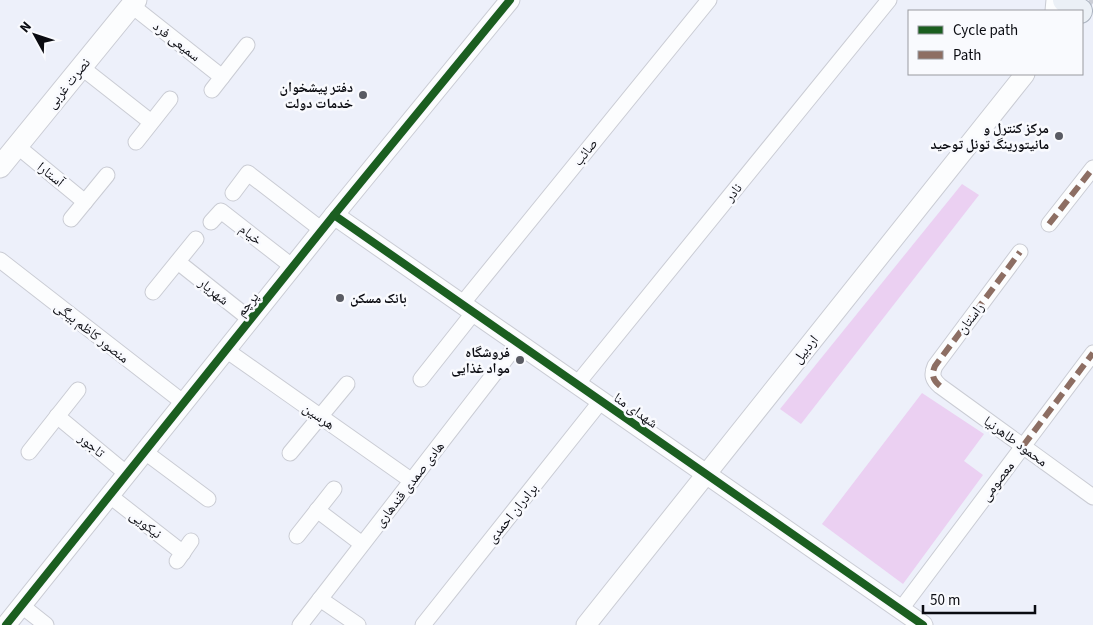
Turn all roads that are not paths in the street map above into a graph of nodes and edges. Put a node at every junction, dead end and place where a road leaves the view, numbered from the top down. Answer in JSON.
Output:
{"nodes":[{"id":1,"x":510,"y":0,"type":"edge"},
{"id":2,"x":709,"y":0,"type":"edge"},
{"id":3,"x":890,"y":0,"type":"edge"},
{"id":4,"x":1065,"y":0,"type":"edge"},
{"id":5,"x":134,"y":3,"type":"edge"},
{"id":6,"x":1078,"y":10,"type":"edge"},
{"id":7,"x":247,"y":45,"type":"dead end"},
{"id":8,"x":82,"y":67,"type":"junction"},
{"id":9,"x":1024,"y":75,"type":"edge"},
{"id":10,"x":222,"y":77,"type":"junction"},
{"id":11,"x":212,"y":90,"type":"dead end"},
{"id":12,"x":170,"y":99,"type":"dead end"},
{"id":13,"x":151,"y":122,"type":"junction"},
{"id":14,"x":136,"y":142,"type":"dead end"},
{"id":15,"x":17,"y":146,"type":"junction"},
{"id":16,"x":0,"y":167,"type":"edge"},
{"id":17,"x":1093,"y":168,"type":"edge"},
{"id":18,"x":107,"y":175,"type":"dead end"},
{"id":19,"x":233,"y":193,"type":"dead end"},
{"id":20,"x":85,"y":202,"type":"junction"},
{"id":21,"x":334,"y":215,"type":"junction"},
{"id":22,"x":71,"y":220,"type":"dead end"},
{"id":23,"x":211,"y":222,"type":"dead end"},
{"id":24,"x":1049,"y":224,"type":"dead end"},
{"id":25,"x":322,"y":230,"type":"junction"},
{"id":26,"x":196,"y":239,"type":"dead end"},
{"id":27,"x":1020,"y":252,"type":"dead end"},
{"id":28,"x":0,"y":260,"type":"edge"},
{"id":29,"x":178,"y":262,"type":"junction"},
{"id":30,"x":293,"y":267,"type":"junction"},
{"id":31,"x":153,"y":292,"type":"dead end"},
{"id":32,"x":468,"y":308,"type":"junction"},
{"id":33,"x":250,"y":320,"type":"junction"},
{"id":34,"x":518,"y":343,"type":"junction"},
{"id":35,"x":226,"y":350,"type":"junction"},
{"id":36,"x":1093,"y":354,"type":"edge"},
{"id":37,"x":421,"y":379,"type":"dead end"},
{"id":38,"x":346,"y":384,"type":"dead end"},
{"id":39,"x":577,"y":384,"type":"junction"},
{"id":40,"x":940,"y":386,"type":"joint"},
{"id":41,"x":78,"y":390,"type":"dead end"},
{"id":42,"x":601,"y":401,"type":"junction"},
{"id":43,"x":184,"y":403,"type":"junction"},
{"id":44,"x":58,"y":416,"type":"junction"},
{"id":45,"x":320,"y":417,"type":"junction"},
{"id":46,"x":1023,"y":446,"type":"junction"},
{"id":47,"x":29,"y":452,"type":"dead end"},
{"id":48,"x":145,"y":452,"type":"junction"},
{"id":49,"x":290,"y":453,"type":"dead end"},
{"id":50,"x":127,"y":474,"type":"junction"},
{"id":51,"x":706,"y":474,"type":"junction"},
{"id":52,"x":412,"y":481,"type":"junction"},
{"id":53,"x":334,"y":488,"type":"dead end"},
{"id":54,"x":110,"y":496,"type":"junction"},
{"id":55,"x":1093,"y":497,"type":"edge"},
{"id":56,"x":208,"y":499,"type":"dead end"},
{"id":57,"x":317,"y":510,"type":"junction"},
{"id":58,"x":297,"y":536,"type":"dead end"},
{"id":59,"x":362,"y":544,"type":"junction"},
{"id":60,"x":184,"y":552,"type":"dead end"},
{"id":61,"x":320,"y":598,"type":"junction"},
{"id":62,"x":22,"y":606,"type":"junction"},
{"id":63,"x":901,"y":609,"type":"junction"},
{"id":64,"x":6,"y":625,"type":"edge"},
{"id":65,"x":46,"y":625,"type":"edge"},
{"id":66,"x":300,"y":625,"type":"edge"},
{"id":67,"x":358,"y":625,"type":"edge"},
{"id":68,"x":423,"y":625,"type":"edge"},
{"id":69,"x":586,"y":625,"type":"edge"},
{"id":70,"x":923,"y":625,"type":"edge"}],
"edges":[{"from":1,"to":21,"type":"street","name":"پرچم"},
{"from":2,"to":32,"type":"street","name":"صائب"},
{"from":3,"to":39,"type":"street","name":"نادر"},
{"from":4,"to":6,"type":"main road"},
{"from":5,"to":8,"type":"main road","name":"نصرت غربی"},
{"from":5,"to":10,"type":"street","name":"سمیعی فرد"},
{"from":7,"to":10,"type":"street"},
{"from":8,"to":13,"type":"street"},
{"from":8,"to":15,"type":"main road","name":"نصرت غربی"},
{"from":9,"to":51,"type":"street","name":"اردبیل"},
{"from":10,"to":11,"type":"street"},
{"from":12,"to":13,"type":"street"},
{"from":13,"to":14,"type":"street"},
{"from":15,"to":16,"type":"main road","name":"نصرت غربی"},
{"from":15,"to":20,"type":"street","name":"آستارا"},
{"from":17,"to":24,"type":"street"},
{"from":18,"to":20,"type":"street"},
{"from":19,"to":25,"type":"street"},
{"from":20,"to":22,"type":"street"},
{"from":21,"to":25,"type":"street","name":"پرچم"},
{"from":21,"to":32,"type":"street","name":"شهدای منا"},
{"from":23,"to":30,"type":"street","name":"خیام"},
{"from":25,"to":30,"type":"street","name":"پرچم"},
{"from":26,"to":29,"type":"street"},
{"from":27,"to":40,"type":"street","name":"راستان"},
{"from":28,"to":43,"type":"street","name":"منصور کاظم بیگی"},
{"from":29,"to":31,"type":"street"},
{"from":29,"to":33,"type":"street","name":"شهریار"},
{"from":30,"to":33,"type":"street","name":"پرچم"},
{"from":32,"to":34,"type":"street","name":"شهدای منا"},
{"from":32,"to":37,"type":"street","name":"صائب"},
{"from":33,"to":35,"type":"street","name":"پرچم"},
{"from":34,"to":39,"type":"street","name":"شهدای منا"},
{"from":34,"to":52,"type":"street","name":"هادی صمدی قندهاری"},
{"from":35,"to":43,"type":"street","name":"پرچم"},
{"from":35,"to":45,"type":"street","name":"هرسین"},
{"from":36,"to":46,"type":"street","name":"معصومی"},
{"from":38,"to":45,"type":"street"},
{"from":39,"to":42,"type":"street","name":"شهدای منا"},
{"from":40,"to":46,"type":"street","name":"محمود طاهرنیا"},
{"from":41,"to":44,"type":"street"},
{"from":42,"to":51,"type":"street","name":"شهدای منا"},
{"from":42,"to":68,"type":"street","name":"برادران احمدی"},
{"from":43,"to":48,"type":"street","name":"پرچم"},
{"from":44,"to":47,"type":"street"},
{"from":44,"to":50,"type":"street","name":"تاجور"},
{"from":45,"to":49,"type":"street"},
{"from":45,"to":52,"type":"street","name":"هرسین"},
{"from":46,"to":55,"type":"street","name":"محمود طاهرنیا"},
{"from":46,"to":63,"type":"street","name":"معصومی"},
{"from":48,"to":50,"type":"street","name":"پرچم"},
{"from":48,"to":56,"type":"street"},
{"from":50,"to":54,"type":"street","name":"پرچم"},
{"from":51,"to":63,"type":"street","name":"شهدای منا"},
{"from":51,"to":69,"type":"street","name":"اردبیل"},
{"from":52,"to":59,"type":"street","name":"هادی صمدی قندهاری"},
{"from":53,"to":57,"type":"street"},
{"from":54,"to":60,"type":"street","name":"نیکویی"},
{"from":54,"to":62,"type":"street","name":"پرچم"},
{"from":57,"to":58,"type":"street"},
{"from":57,"to":59,"type":"street"},
{"from":59,"to":61,"type":"street","name":"هادی صمدی قندهاری"},
{"from":61,"to":66,"type":"street","name":"هادی صمدی قندهاری"},
{"from":61,"to":67,"type":"street"},
{"from":62,"to":64,"type":"street","name":"پرچم"},
{"from":62,"to":65,"type":"street"},
{"from":63,"to":70,"type":"street","name":"شهدای منا"}]}
